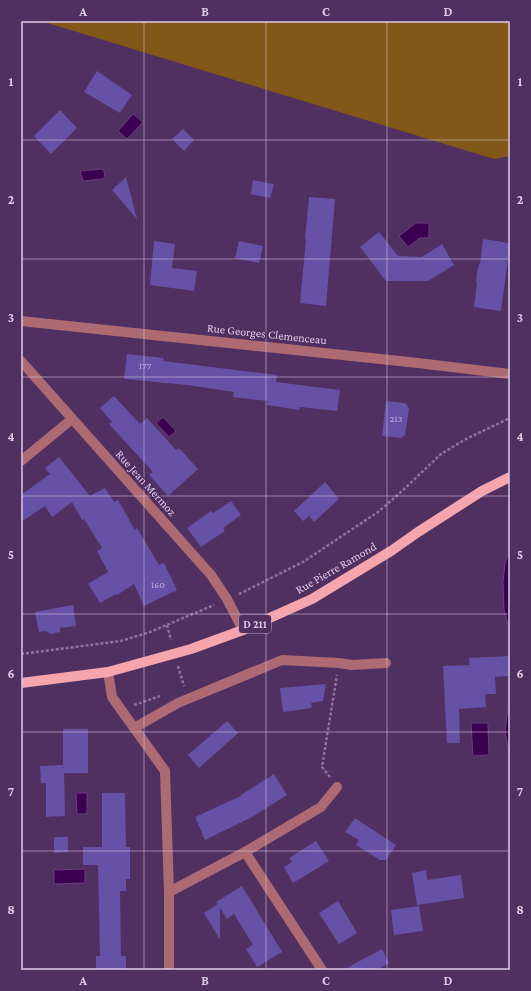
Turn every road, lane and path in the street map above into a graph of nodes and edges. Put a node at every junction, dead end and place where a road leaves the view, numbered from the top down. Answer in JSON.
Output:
{"nodes":[{"id":1,"x":21,"y":322,"type":"edge"},
{"id":2,"x":21,"y":361,"type":"edge"},
{"id":3,"x":510,"y":374,"type":"edge"},
{"id":4,"x":510,"y":418,"type":"edge"},
{"id":5,"x":72,"y":420,"type":"junction"},
{"id":6,"x":21,"y":461,"type":"edge"},
{"id":7,"x":510,"y":477,"type":"edge"},
{"id":8,"x":227,"y":599,"type":"junction"},
{"id":9,"x":167,"y":625,"type":"junction"},
{"id":10,"x":243,"y":630,"type":"junction"},
{"id":11,"x":21,"y":654,"type":"edge"},
{"id":12,"x":175,"y":654,"type":"junction"},
{"id":13,"x":386,"y":662,"type":"dead end"},
{"id":14,"x":339,"y":663,"type":"junction"},
{"id":15,"x":108,"y":672,"type":"junction"},
{"id":16,"x":21,"y":683,"type":"edge"},
{"id":17,"x":177,"y":689,"type":"dead end"},
{"id":18,"x":163,"y":694,"type":"dead end"},
{"id":19,"x":121,"y":710,"type":"junction"},
{"id":20,"x":134,"y":728,"type":"junction"},
{"id":21,"x":337,"y":787,"type":"joint"},
{"id":22,"x":245,"y":852,"type":"junction"},
{"id":23,"x":168,"y":892,"type":"junction"},
{"id":24,"x":169,"y":970,"type":"edge"},
{"id":25,"x":322,"y":970,"type":"edge"}],
"edges":[{"from":1,"to":3,"type":"street","name":"Rue Georges Clemenceau"},
{"from":2,"to":5,"type":"street","name":"Rue Jean Mermoz"},
{"from":4,"to":8,"type":"path"},
{"from":5,"to":6,"type":"street"},
{"from":5,"to":8,"type":"street","name":"Rue Jean Mermoz"},
{"from":7,"to":10,"type":"main road","name":"Rue Pierre Ramond","number":"D 211"},
{"from":8,"to":9,"type":"path"},
{"from":8,"to":10,"type":"street","name":"Rue Jean Mermoz"},
{"from":9,"to":11,"type":"path"},
{"from":9,"to":12,"type":"path"},
{"from":10,"to":12,"type":"main road","name":"Rue Pierre Ramond","number":"D 211"},
{"from":12,"to":15,"type":"main road","name":"Rue Pierre Ramond","number":"D 211"},
{"from":12,"to":17,"type":"path"},
{"from":13,"to":14,"type":"street"},
{"from":14,"to":20,"type":"street"},
{"from":14,"to":21,"type":"path"},
{"from":15,"to":16,"type":"main road","name":"Rue Pierre Ramond","number":"D 211"},
{"from":15,"to":19,"type":"street"},
{"from":18,"to":19,"type":"path"},
{"from":19,"to":20,"type":"street"},
{"from":20,"to":23,"type":"street"},
{"from":21,"to":22,"type":"street"},
{"from":22,"to":23,"type":"street"},
{"from":22,"to":25,"type":"street"},
{"from":23,"to":24,"type":"street"}]}
